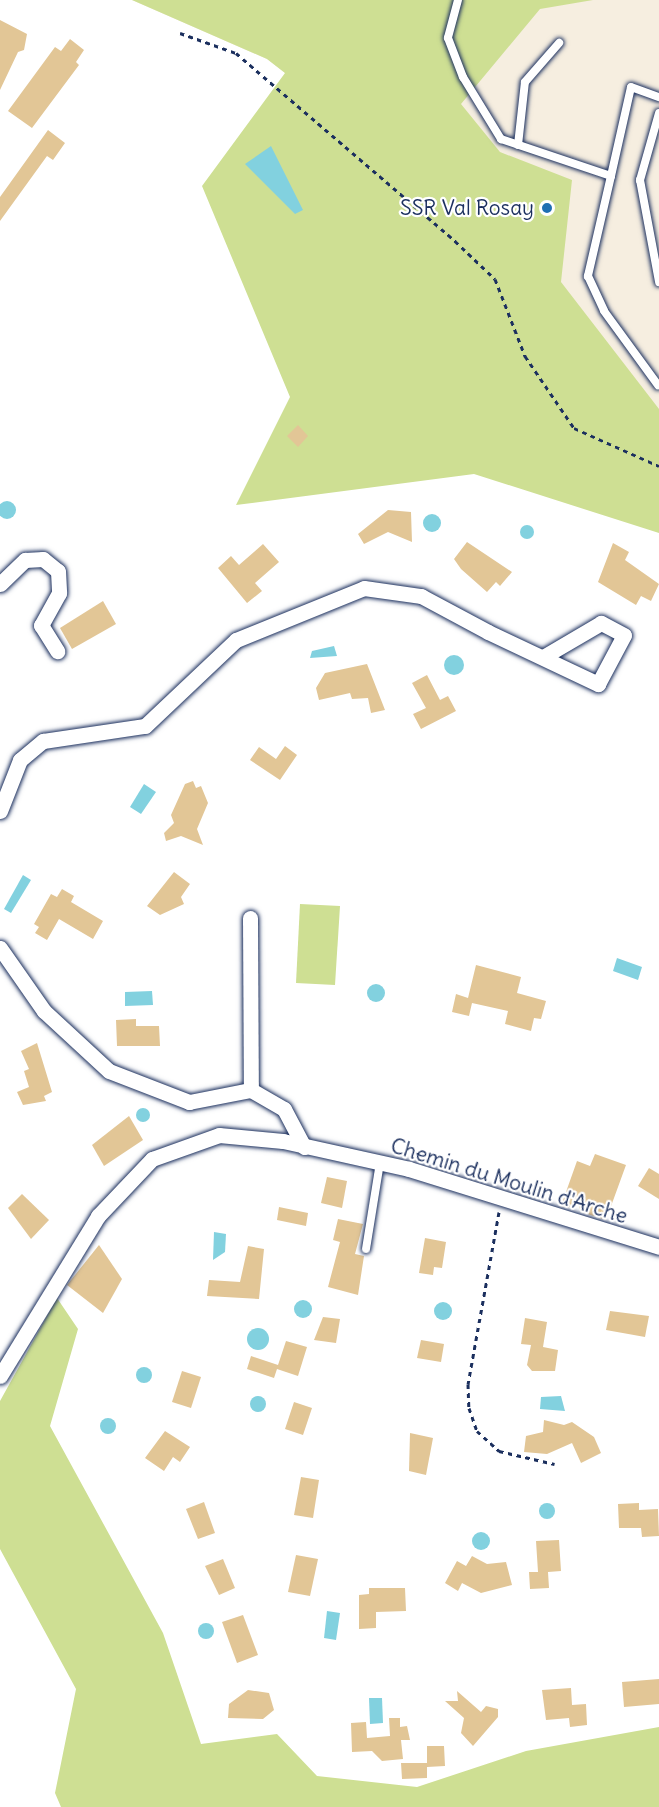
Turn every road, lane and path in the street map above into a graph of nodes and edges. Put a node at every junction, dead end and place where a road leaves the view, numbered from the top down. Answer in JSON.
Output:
{"nodes":[{"id":1,"x":458,"y":0,"type":"edge"},
{"id":2,"x":180,"y":33,"type":"dead end"},
{"id":3,"x":559,"y":43,"type":"dead end"},
{"id":4,"x":659,"y":97,"type":"edge"},
{"id":5,"x":659,"y":113,"type":"edge"},
{"id":6,"x":656,"y":127,"type":"edge"},
{"id":7,"x":518,"y":145,"type":"junction"},
{"id":8,"x":611,"y":176,"type":"junction"},
{"id":9,"x":659,"y":282,"type":"edge"},
{"id":10,"x":659,"y":385,"type":"edge"},
{"id":11,"x":659,"y":466,"type":"edge"},
{"id":12,"x":0,"y":584,"type":"edge"},
{"id":13,"x":57,"y":651,"type":"dead end"},
{"id":14,"x":543,"y":657,"type":"junction"},
{"id":15,"x":0,"y":811,"type":"edge"},
{"id":16,"x":250,"y":918,"type":"dead end"},
{"id":17,"x":0,"y":948,"type":"edge"},
{"id":18,"x":251,"y":1090,"type":"junction"},
{"id":19,"x":304,"y":1147,"type":"junction"},
{"id":20,"x":380,"y":1163,"type":"junction"},
{"id":21,"x":502,"y":1198,"type":"junction"},
{"id":22,"x":659,"y":1247,"type":"edge"},
{"id":23,"x":366,"y":1249,"type":"dead end"},
{"id":24,"x":0,"y":1376,"type":"edge"},
{"id":25,"x":555,"y":1464,"type":"dead end"}],
"edges":[{"from":1,"to":7,"type":"lane"},
{"from":2,"to":11,"type":"path"},
{"from":3,"to":7,"type":"lane"},
{"from":4,"to":8,"type":"lane"},
{"from":5,"to":6,"type":"lane"},
{"from":6,"to":9,"type":"lane"},
{"from":7,"to":8,"type":"lane"},
{"from":8,"to":10,"type":"lane"},
{"from":12,"to":13,"type":"street"},
{"from":14,"to":14,"type":"street"},
{"from":14,"to":15,"type":"street"},
{"from":16,"to":18,"type":"street"},
{"from":17,"to":18,"type":"street"},
{"from":18,"to":19,"type":"street"},
{"from":19,"to":20,"type":"street","name":"Chemin du Moulin d'Arche"},
{"from":19,"to":24,"type":"street","name":"Chemin du Moulin d'Arche"},
{"from":20,"to":21,"type":"street","name":"Chemin du Moulin d'Arche"},
{"from":20,"to":23,"type":"lane"},
{"from":21,"to":22,"type":"street","name":"Chemin du Moulin d'Arche"},
{"from":21,"to":25,"type":"path"}]}
